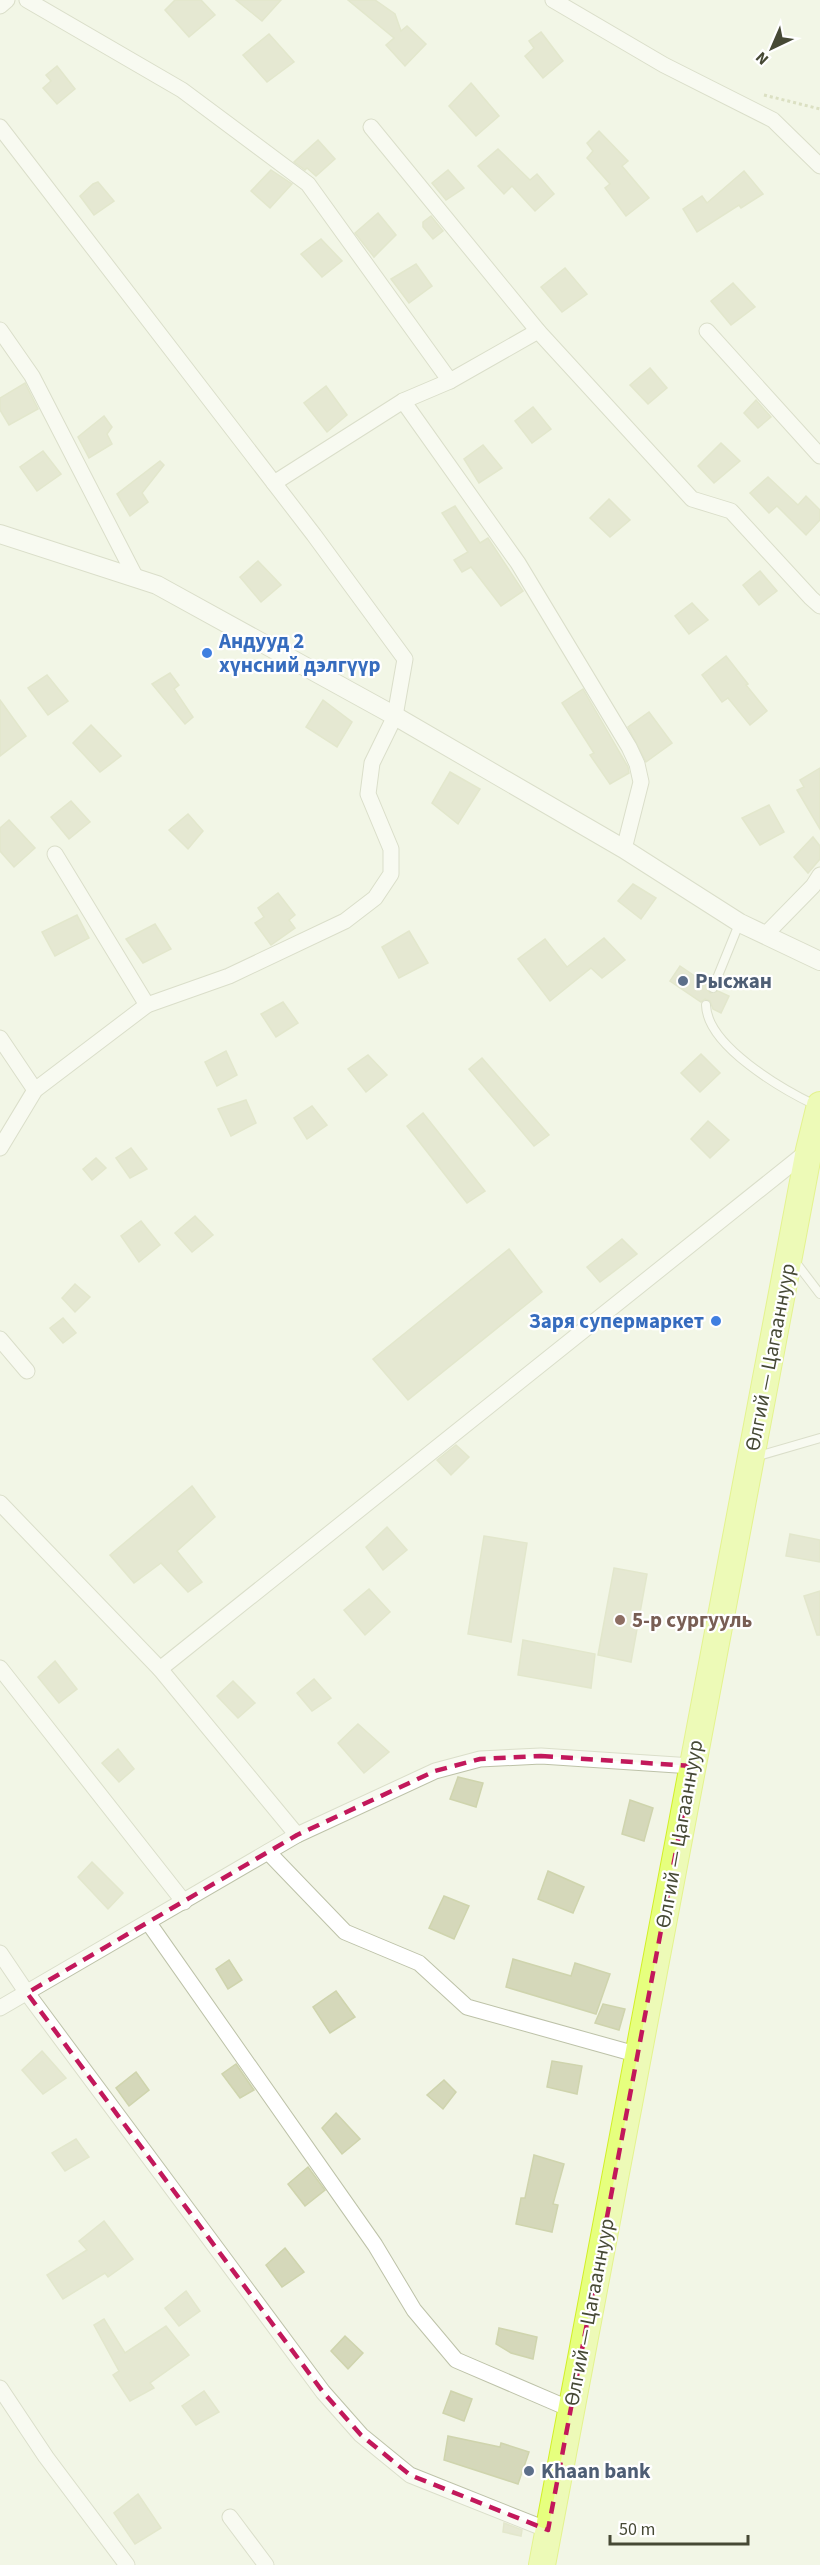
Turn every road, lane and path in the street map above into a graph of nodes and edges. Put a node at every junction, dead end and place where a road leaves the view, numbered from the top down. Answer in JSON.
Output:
{"nodes":[{"id":1,"x":7,"y":0,"type":"edge"},
{"id":2,"x":27,"y":0,"type":"edge"},
{"id":3,"x":553,"y":0,"type":"edge"},
{"id":4,"x":0,"y":6,"type":"edge"},
{"id":5,"x":0,"y":127,"type":"edge"},
{"id":6,"x":370,"y":127,"type":"dead end"},
{"id":7,"x":820,"y":166,"type":"edge"},
{"id":8,"x":0,"y":330,"type":"edge"},
{"id":9,"x":538,"y":331,"type":"junction"},
{"id":10,"x":707,"y":331,"type":"dead end"},
{"id":11,"x":450,"y":381,"type":"junction"},
{"id":12,"x":403,"y":401,"type":"junction"},
{"id":13,"x":820,"y":456,"type":"edge"},
{"id":14,"x":274,"y":483,"type":"junction"},
{"id":15,"x":0,"y":534,"type":"edge"},
{"id":16,"x":136,"y":579,"type":"junction"},
{"id":17,"x":820,"y":606,"type":"edge"},
{"id":18,"x":395,"y":716,"type":"junction"},
{"id":19,"x":624,"y":849,"type":"junction"},
{"id":20,"x":55,"y":854,"type":"dead end"},
{"id":21,"x":820,"y":875,"type":"edge"},
{"id":22,"x":740,"y":923,"type":"junction"},
{"id":23,"x":765,"y":935,"type":"junction"},
{"id":24,"x":820,"y":961,"type":"edge"},
{"id":25,"x":713,"y":988,"type":"dead end"},
{"id":26,"x":147,"y":1005,"type":"junction"},
{"id":27,"x":706,"y":1005,"type":"dead end"},
{"id":28,"x":0,"y":1038,"type":"edge"},
{"id":29,"x":35,"y":1090,"type":"junction"},
{"id":30,"x":820,"y":1106,"type":"edge"},
{"id":31,"x":0,"y":1148,"type":"edge"},
{"id":32,"x":809,"y":1160,"type":"junction"},
{"id":33,"x":789,"y":1254,"type":"junction"},
{"id":34,"x":820,"y":1294,"type":"edge"},
{"id":35,"x":0,"y":1339,"type":"edge"},
{"id":36,"x":27,"y":1371,"type":"dead end"},
{"id":37,"x":820,"y":1438,"type":"edge"},
{"id":38,"x":750,"y":1459,"type":"junction"},
{"id":39,"x":0,"y":1503,"type":"edge"},
{"id":40,"x":0,"y":1668,"type":"edge"},
{"id":41,"x":160,"y":1669,"type":"junction"},
{"id":42,"x":692,"y":1766,"type":"junction"},
{"id":43,"x":297,"y":1835,"type":"junction"},
{"id":44,"x":268,"y":1852,"type":"junction"},
{"id":45,"x":184,"y":1902,"type":"junction"},
{"id":46,"x":148,"y":1922,"type":"junction"},
{"id":47,"x":0,"y":1953,"type":"edge"},
{"id":48,"x":27,"y":1993,"type":"junction"},
{"id":49,"x":0,"y":2008,"type":"edge"},
{"id":50,"x":639,"y":2055,"type":"junction"},
{"id":51,"x":0,"y":2388,"type":"edge"},
{"id":52,"x":570,"y":2409,"type":"junction"},
{"id":53,"x":230,"y":2517,"type":"dead end"},
{"id":54,"x":548,"y":2530,"type":"junction"},
{"id":55,"x":127,"y":2565,"type":"edge"},
{"id":56,"x":266,"y":2565,"type":"edge"},
{"id":57,"x":542,"y":2565,"type":"edge"}],
"edges":[{"from":1,"to":4,"type":"street"},
{"from":2,"to":11,"type":"street"},
{"from":3,"to":7,"type":"street"},
{"from":5,"to":14,"type":"street"},
{"from":6,"to":9,"type":"street"},
{"from":8,"to":16,"type":"street"},
{"from":9,"to":11,"type":"street"},
{"from":9,"to":17,"type":"street"},
{"from":10,"to":13,"type":"street"},
{"from":11,"to":12,"type":"street"},
{"from":12,"to":14,"type":"street"},
{"from":12,"to":19,"type":"street"},
{"from":14,"to":18,"type":"street"},
{"from":15,"to":16,"type":"street"},
{"from":16,"to":18,"type":"street"},
{"from":18,"to":19,"type":"street"},
{"from":18,"to":26,"type":"street"},
{"from":19,"to":22,"type":"street"},
{"from":20,"to":26,"type":"street"},
{"from":21,"to":23,"type":"street"},
{"from":22,"to":23,"type":"street"},
{"from":22,"to":25,"type":"lane"},
{"from":23,"to":24,"type":"street"},
{"from":26,"to":29,"type":"street"},
{"from":27,"to":30,"type":"lane"},
{"from":28,"to":29,"type":"street"},
{"from":29,"to":31,"type":"street"},
{"from":30,"to":32,"type":"highway","name":"Өлгий — Цагааннуур"},
{"from":32,"to":33,"type":"highway","name":"Өлгий — Цагааннуур"},
{"from":32,"to":41,"type":"street"},
{"from":33,"to":34,"type":"lane"},
{"from":33,"to":38,"type":"highway","name":"Өлгий — Цагааннуур"},
{"from":35,"to":36,"type":"street"},
{"from":37,"to":38,"type":"lane"},
{"from":38,"to":42,"type":"highway","name":"Өлгий — Цагааннуур"},
{"from":39,"to":41,"type":"street"},
{"from":40,"to":45,"type":"street"},
{"from":41,"to":43,"type":"street"},
{"from":42,"to":43,"type":"street"},
{"from":42,"to":50,"type":"highway","name":"Өлгий — Цагааннуур"},
{"from":43,"to":44,"type":"street"},
{"from":44,"to":45,"type":"street"},
{"from":44,"to":50,"type":"street"},
{"from":45,"to":46,"type":"street"},
{"from":46,"to":48,"type":"street"},
{"from":46,"to":52,"type":"street"},
{"from":47,"to":48,"type":"street"},
{"from":48,"to":49,"type":"street"},
{"from":48,"to":54,"type":"street"},
{"from":50,"to":52,"type":"highway","name":"Өлгий — Цагааннуур"},
{"from":51,"to":55,"type":"street"},
{"from":52,"to":54,"type":"highway","name":"Өлгий — Цагааннуур"},
{"from":53,"to":56,"type":"street"},
{"from":54,"to":57,"type":"highway","name":"Өлгий — Цагааннуур"}]}
